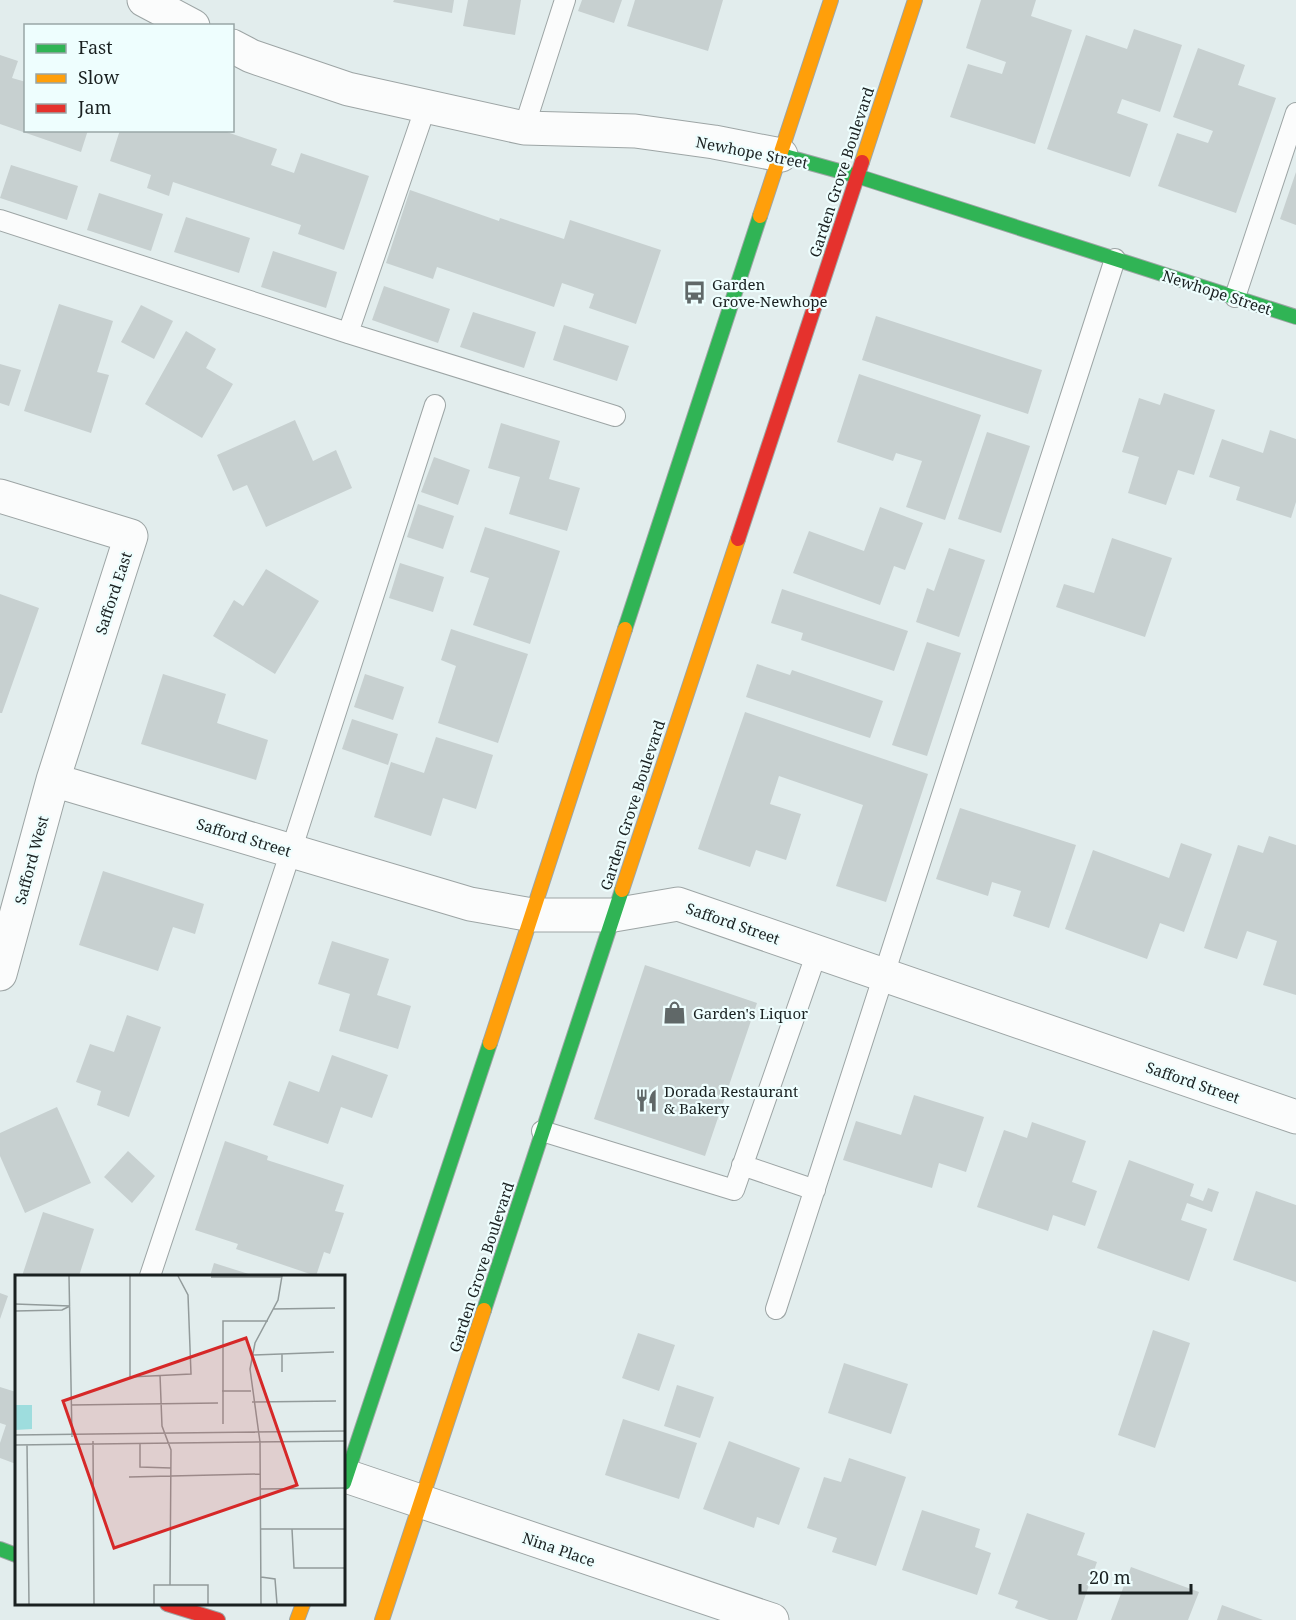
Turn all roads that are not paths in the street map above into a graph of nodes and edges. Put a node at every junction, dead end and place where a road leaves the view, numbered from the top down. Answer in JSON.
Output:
{"nodes":[{"id":1,"x":145,"y":0,"type":"edge"},
{"id":2,"x":565,"y":0,"type":"edge"},
{"id":3,"x":831,"y":0,"type":"edge"},
{"id":4,"x":915,"y":0,"type":"edge"},
{"id":5,"x":189,"y":24,"type":"edge"},
{"id":6,"x":234,"y":47,"type":"edge"},
{"id":7,"x":426,"y":106,"type":"junction"},
{"id":8,"x":1296,"y":113,"type":"edge"},
{"id":9,"x":524,"y":128,"type":"junction"},
{"id":10,"x":781,"y":154,"type":"junction"},
{"id":11,"x":857,"y":176,"type":"junction"},
{"id":12,"x":0,"y":220,"type":"edge"},
{"id":13,"x":1115,"y":259,"type":"junction"},
{"id":14,"x":1235,"y":297,"type":"junction"},
{"id":15,"x":1296,"y":317,"type":"edge"},
{"id":16,"x":348,"y":333,"type":"junction"},
{"id":17,"x":435,"y":405,"type":"dead end"},
{"id":18,"x":615,"y":416,"type":"dead end"},
{"id":19,"x":0,"y":496,"type":"edge"},
{"id":20,"x":53,"y":780,"type":"junction"},
{"id":21,"x":291,"y":851,"type":"junction"},
{"id":22,"x":532,"y":915,"type":"junction"},
{"id":23,"x":614,"y":915,"type":"junction"},
{"id":24,"x":817,"y":952,"type":"junction"},
{"id":25,"x":0,"y":974,"type":"edge"},
{"id":26,"x":885,"y":975,"type":"junction"},
{"id":27,"x":1296,"y":1117,"type":"edge"},
{"id":28,"x":542,"y":1131,"type":"junction"},
{"id":29,"x":742,"y":1165,"type":"junction"},
{"id":30,"x":815,"y":1190,"type":"junction"},
{"id":31,"x":150,"y":1275,"type":"edge"},
{"id":32,"x":776,"y":1309,"type":"dead end"},
{"id":33,"x":345,"y":1480,"type":"edge"},
{"id":34,"x":422,"y":1503,"type":"junction"},
{"id":35,"x":0,"y":1549,"type":"edge"},
{"id":36,"x":15,"y":1555,"type":"edge"},
{"id":37,"x":170,"y":1605,"type":"edge"},
{"id":38,"x":303,"y":1605,"type":"edge"},
{"id":39,"x":218,"y":1620,"type":"edge"},
{"id":40,"x":297,"y":1620,"type":"edge"},
{"id":41,"x":382,"y":1620,"type":"edge"},
{"id":42,"x":772,"y":1620,"type":"edge"}],
"edges":[{"from":1,"to":5,"type":"street"},
{"from":2,"to":9,"type":"lane"},
{"from":3,"to":10,"type":"main road"},
{"from":4,"to":11,"type":"main road","name":"Garden Grove Boulevard"},
{"from":6,"to":7,"type":"street","name":"Newhope Street"},
{"from":7,"to":9,"type":"street","name":"Newhope Street"},
{"from":7,"to":16,"type":"lane"},
{"from":8,"to":14,"type":"lane"},
{"from":9,"to":10,"type":"street","name":"Newhope Street"},
{"from":10,"to":11,"type":"main road","name":"Newhope Street"},
{"from":10,"to":22,"type":"main road"},
{"from":11,"to":13,"type":"main road","name":"Newhope Street"},
{"from":11,"to":23,"type":"main road","name":"Garden Grove Boulevard"},
{"from":12,"to":16,"type":"lane"},
{"from":13,"to":14,"type":"main road","name":"Newhope Street"},
{"from":13,"to":26,"type":"lane"},
{"from":14,"to":15,"type":"main road","name":"Newhope Street"},
{"from":16,"to":18,"type":"lane"},
{"from":17,"to":21,"type":"lane"},
{"from":19,"to":20,"type":"street","name":"Safford East"},
{"from":20,"to":21,"type":"street","name":"Safford Street"},
{"from":20,"to":25,"type":"street","name":"Safford West"},
{"from":21,"to":22,"type":"street","name":"Safford Street"},
{"from":21,"to":31,"type":"lane"},
{"from":22,"to":23,"type":"street","name":"Safford Street"},
{"from":22,"to":33,"type":"main road"},
{"from":23,"to":24,"type":"street","name":"Safford Street"},
{"from":23,"to":28,"type":"main road","name":"Garden Grove Boulevard"},
{"from":24,"to":26,"type":"street","name":"Safford Street"},
{"from":24,"to":29,"type":"lane"},
{"from":26,"to":27,"type":"street","name":"Safford Street"},
{"from":26,"to":30,"type":"lane"},
{"from":28,"to":29,"type":"lane"},
{"from":28,"to":34,"type":"main road","name":"Garden Grove Boulevard"},
{"from":29,"to":30,"type":"lane"},
{"from":30,"to":32,"type":"lane"},
{"from":33,"to":34,"type":"street","name":"Nina Place"},
{"from":34,"to":41,"type":"main road","name":"Garden Grove Boulevard"},
{"from":34,"to":42,"type":"street","name":"Nina Place"},
{"from":35,"to":36,"type":"main road"},
{"from":37,"to":39,"type":"main road"},
{"from":38,"to":40,"type":"main road"}]}
